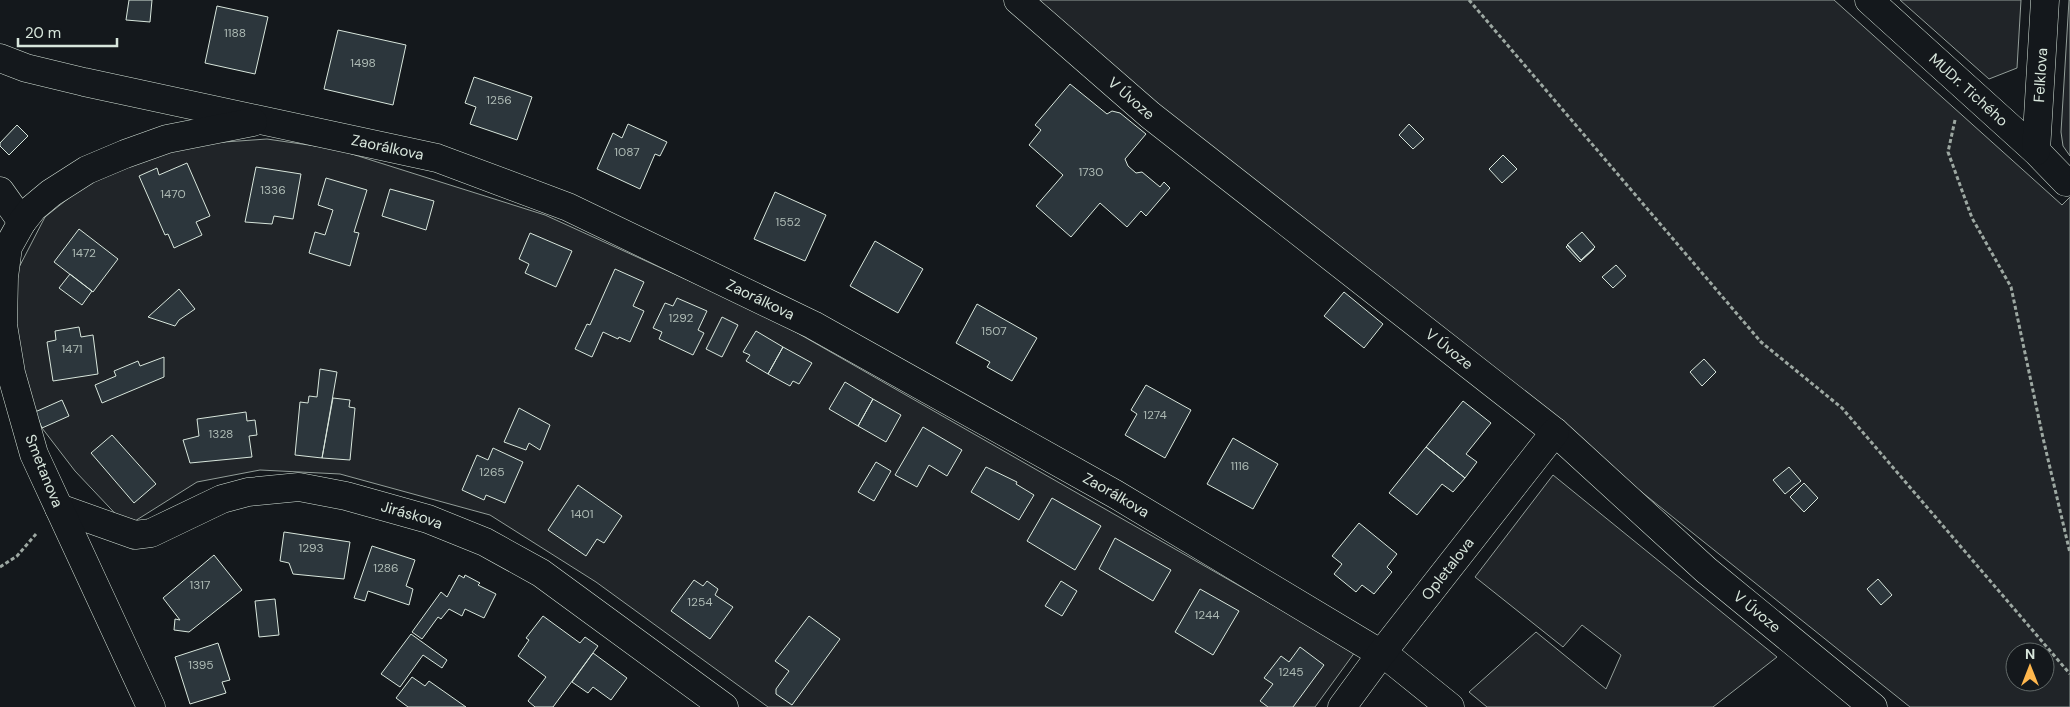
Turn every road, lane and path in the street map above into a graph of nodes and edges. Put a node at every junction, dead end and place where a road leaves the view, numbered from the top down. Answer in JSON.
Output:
{"nodes":[{"id":1,"x":1018,"y":0,"type":"edge"},
{"id":2,"x":1469,"y":0,"type":"edge"},
{"id":3,"x":1869,"y":0,"type":"edge"},
{"id":4,"x":2046,"y":0,"type":"edge"},
{"id":5,"x":0,"y":58,"type":"edge"},
{"id":6,"x":1963,"y":85,"type":"junction"},
{"id":7,"x":262,"y":120,"type":"junction"},
{"id":8,"x":2036,"y":151,"type":"junction"},
{"id":9,"x":2066,"y":182,"type":"dead end"},
{"id":10,"x":0,"y":191,"type":"edge"},
{"id":11,"x":22,"y":222,"type":"junction"},
{"id":12,"x":1555,"y":432,"type":"junction"},
{"id":13,"x":59,"y":508,"type":"junction"},
{"id":14,"x":2070,"y":554,"type":"edge"},
{"id":15,"x":17,"y":556,"type":"dead end"},
{"id":16,"x":0,"y":567,"type":"edge"},
{"id":17,"x":1381,"y":654,"type":"junction"},
{"id":18,"x":2070,"y":674,"type":"edge"},
{"id":19,"x":151,"y":707,"type":"edge"},
{"id":20,"x":724,"y":707,"type":"edge"},
{"id":21,"x":1342,"y":707,"type":"edge"},
{"id":22,"x":1450,"y":707,"type":"edge"},
{"id":23,"x":1873,"y":707,"type":"edge"}],
"edges":[{"from":1,"to":12,"type":"street","name":"V Úvoze"},
{"from":2,"to":18,"type":"path"},
{"from":3,"to":6,"type":"street","name":"MUDr. Tichého"},
{"from":4,"to":8,"type":"street","name":"Felklova"},
{"from":5,"to":7,"type":"street","name":"Zaorálkova"},
{"from":6,"to":8,"type":"street","name":"MUDr. Tichého"},
{"from":6,"to":14,"type":"path"},
{"from":7,"to":11,"type":"street","name":"Smetanova"},
{"from":7,"to":17,"type":"street","name":"Zaorálkova"},
{"from":8,"to":9,"type":"street","name":"MUDr. Tichého"},
{"from":10,"to":11,"type":"street"},
{"from":11,"to":13,"type":"street","name":"Smetanova"},
{"from":12,"to":17,"type":"street","name":"Opletalova"},
{"from":12,"to":23,"type":"street","name":"V Úvoze"},
{"from":13,"to":19,"type":"street","name":"Smetanova"},
{"from":13,"to":20,"type":"street","name":"Jiráskova"},
{"from":15,"to":16,"type":"path"},
{"from":17,"to":21,"type":"street","name":"Opletalova"},
{"from":17,"to":22,"type":"street","name":"Zaorálkova"}]}
